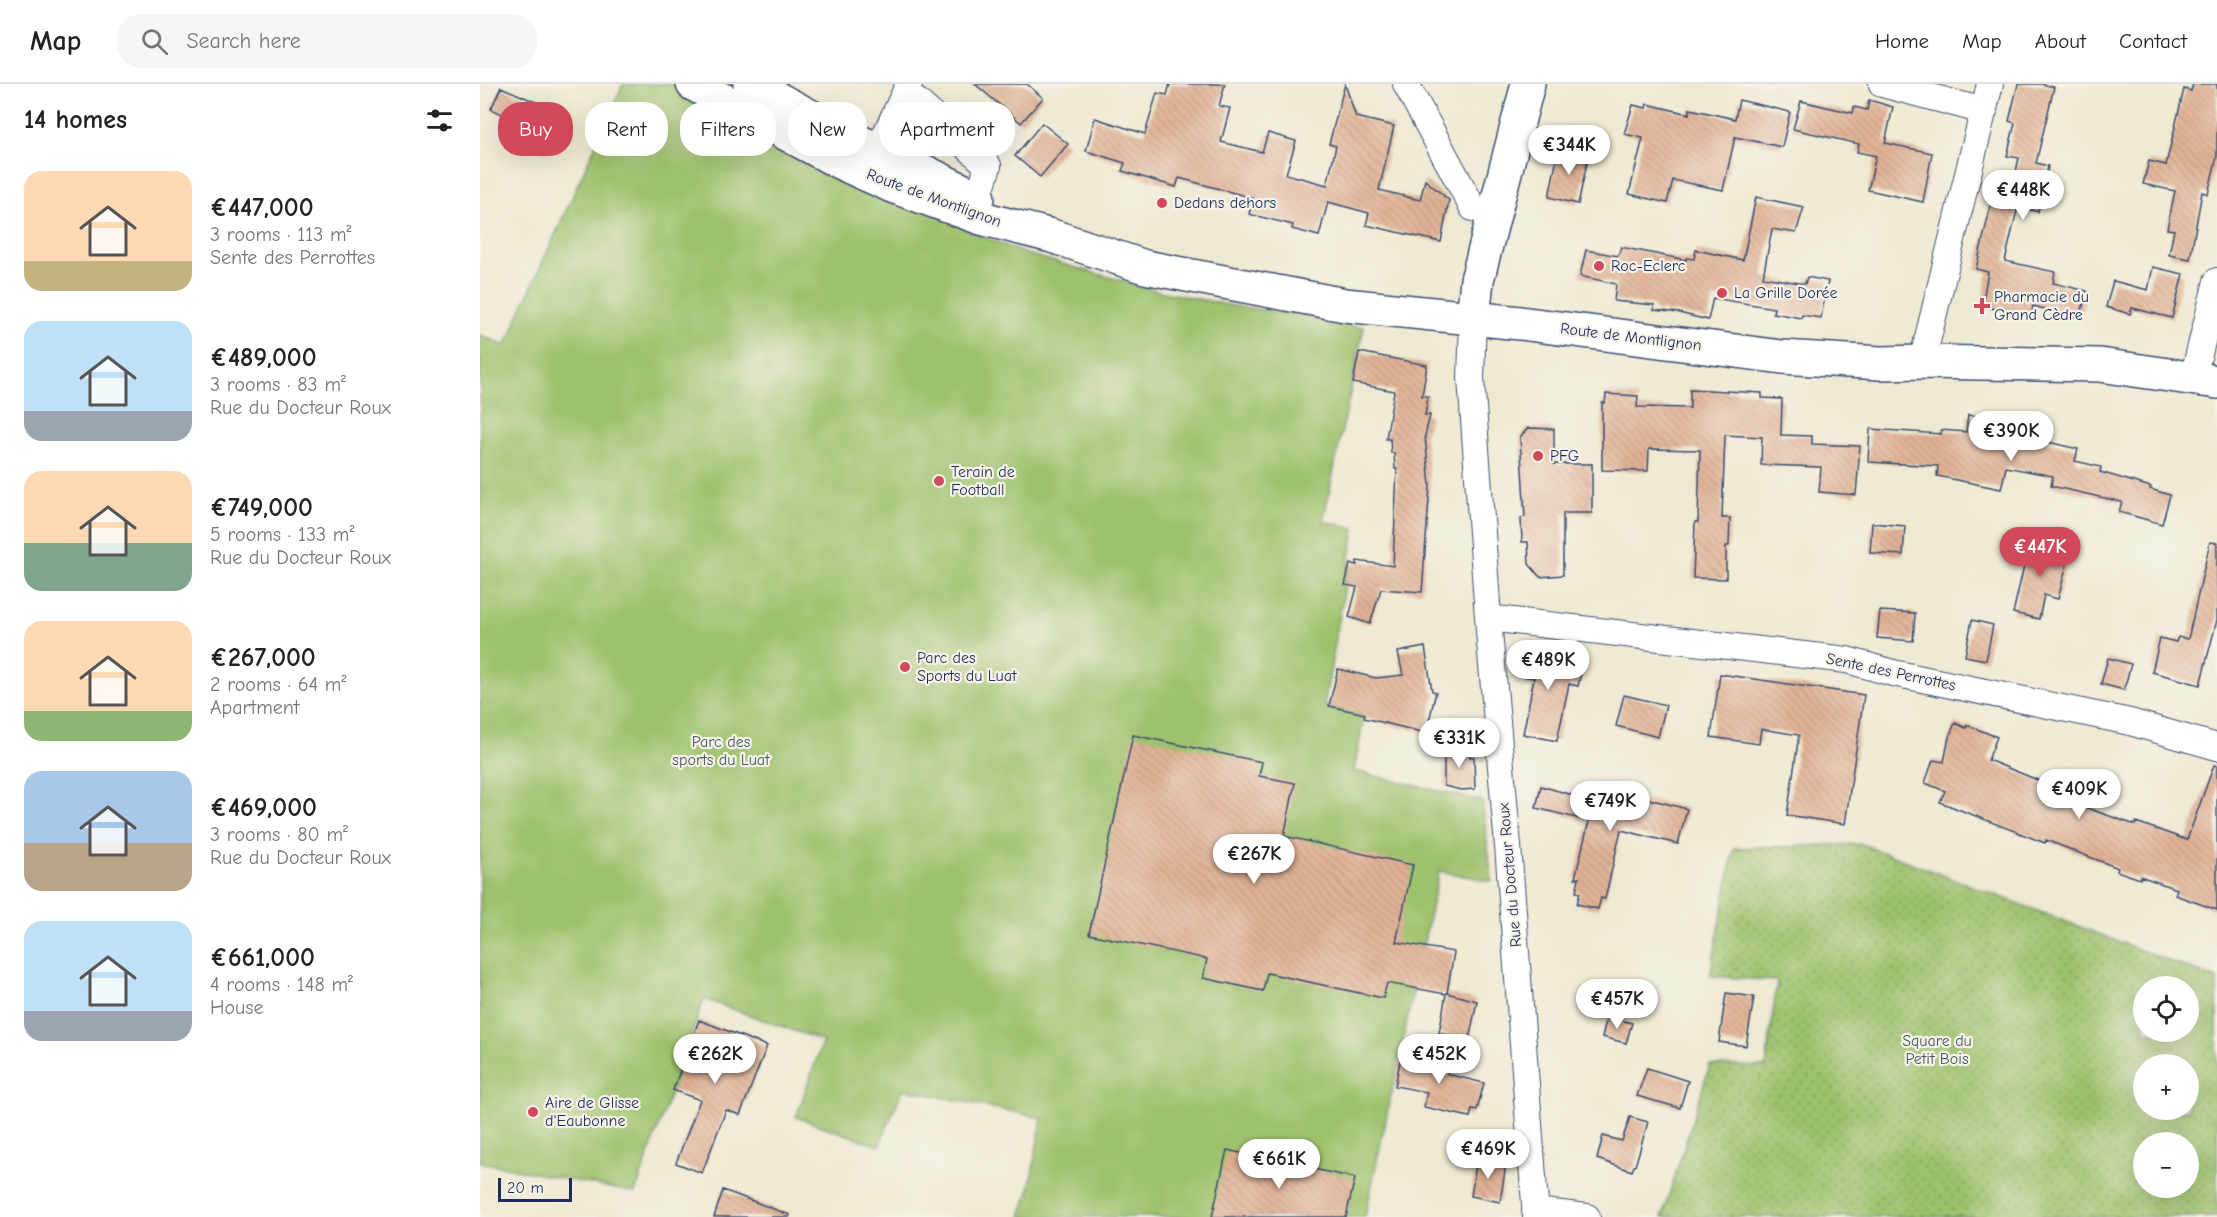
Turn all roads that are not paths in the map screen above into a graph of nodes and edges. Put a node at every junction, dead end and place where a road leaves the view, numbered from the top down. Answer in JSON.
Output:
{"nodes":[{"id":1,"x":693,"y":84,"type":"edge"},
{"id":2,"x":750,"y":84,"type":"edge"},
{"id":3,"x":1406,"y":84,"type":"edge"},
{"id":4,"x":1528,"y":84,"type":"edge"},
{"id":5,"x":1882,"y":84,"type":"edge"},
{"id":6,"x":1990,"y":84,"type":"edge"},
{"id":7,"x":907,"y":89,"type":"edge"},
{"id":8,"x":1984,"y":111,"type":"junction"},
{"id":9,"x":873,"y":162,"type":"junction"},
{"id":10,"x":978,"y":198,"type":"junction"},
{"id":11,"x":1495,"y":213,"type":"junction"},
{"id":12,"x":1052,"y":236,"type":"junction"},
{"id":13,"x":2217,"y":281,"type":"edge"},
{"id":14,"x":1473,"y":318,"type":"junction"},
{"id":15,"x":1922,"y":362,"type":"junction"},
{"id":16,"x":2205,"y":380,"type":"edge"},
{"id":17,"x":1488,"y":618,"type":"junction"},
{"id":18,"x":2217,"y":747,"type":"edge"},
{"id":19,"x":1535,"y":1214,"type":"edge"},
{"id":20,"x":1587,"y":1217,"type":"edge"}],
"edges":[{"from":1,"to":9,"type":"main road","name":"Route de Montlignon"},
{"from":2,"to":9,"type":"main road","name":"Route de Montlignon"},
{"from":3,"to":11,"type":"street"},
{"from":4,"to":11,"type":"main road"},
{"from":5,"to":8,"type":"street"},
{"from":6,"to":8,"type":"street"},
{"from":7,"to":9,"type":"street"},
{"from":7,"to":10,"type":"street"},
{"from":8,"to":15,"type":"street"},
{"from":9,"to":10,"type":"main road","name":"Route de Montlignon"},
{"from":9,"to":12,"type":"main road","name":"Route de Montlignon"},
{"from":10,"to":12,"type":"main road","name":"Route de Montlignon"},
{"from":11,"to":14,"type":"main road"},
{"from":12,"to":14,"type":"main road","name":"Route de Montlignon"},
{"from":13,"to":16,"type":"street"},
{"from":14,"to":15,"type":"main road","name":"Route de Montlignon"},
{"from":14,"to":17,"type":"street","name":"Rue du Docteur Roux"},
{"from":15,"to":16,"type":"main road","name":"Route de Montlignon"},
{"from":17,"to":18,"type":"street","name":"Sente des Perrottes"},
{"from":17,"to":19,"type":"street","name":"Rue du Docteur Roux"},
{"from":19,"to":20,"type":"street"}]}
